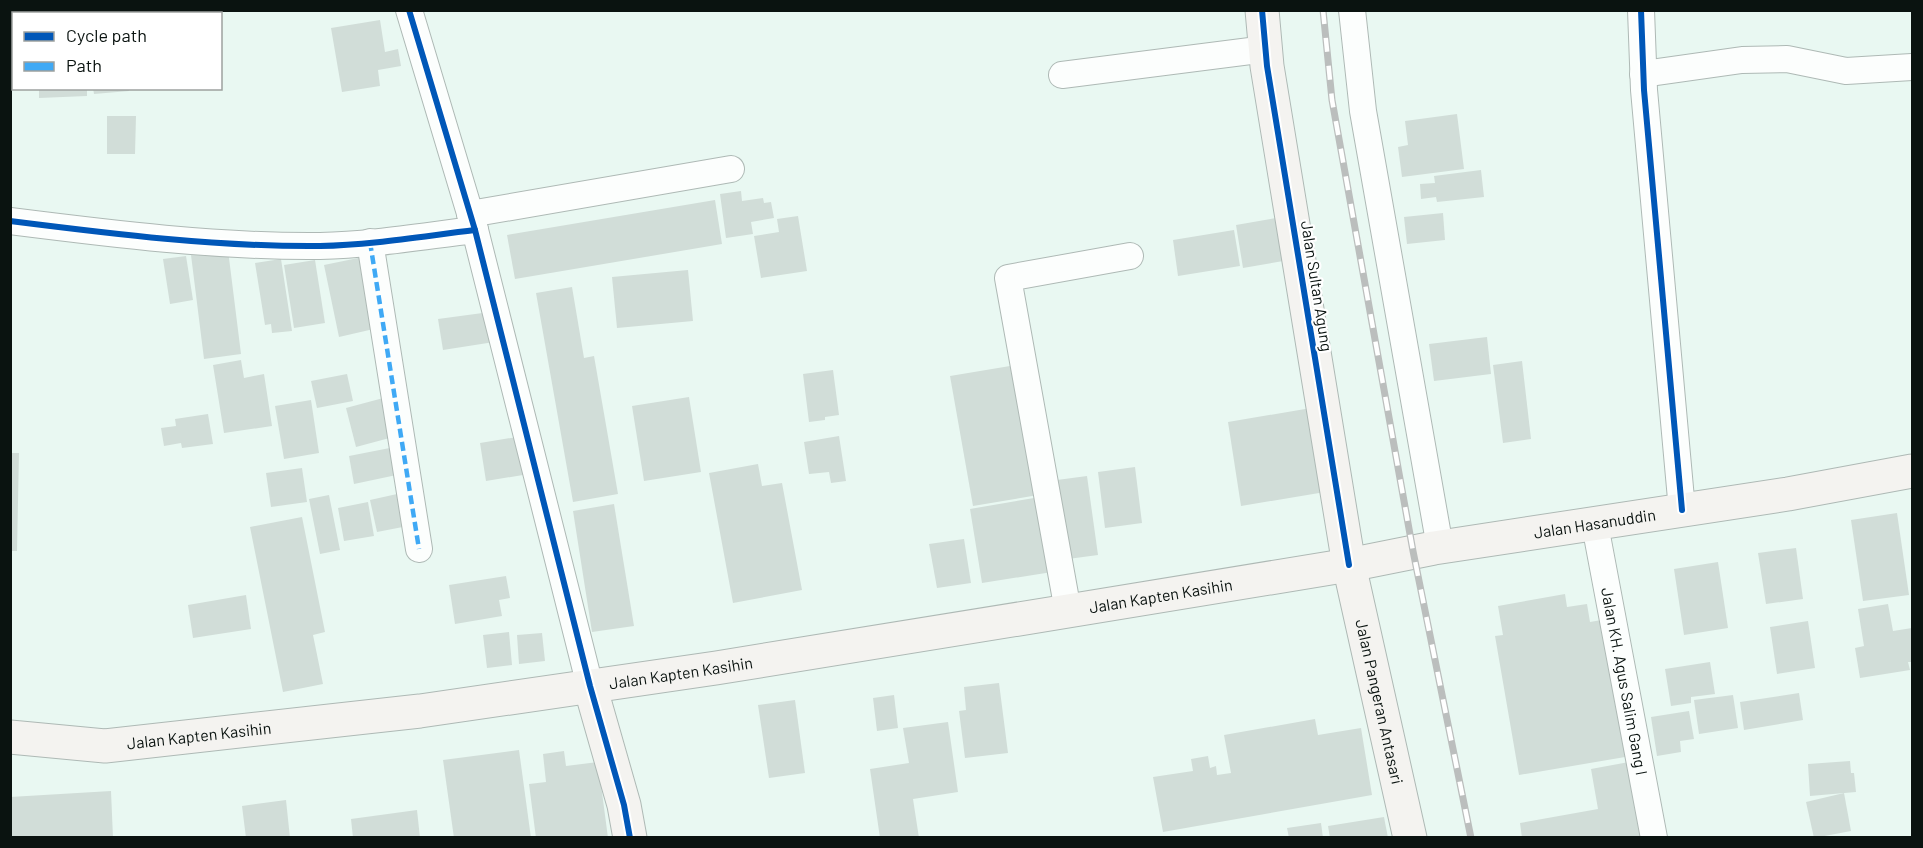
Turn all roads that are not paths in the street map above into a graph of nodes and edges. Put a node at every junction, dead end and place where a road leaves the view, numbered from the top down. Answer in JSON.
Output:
{"nodes":[{"id":1,"x":409,"y":10,"type":"edge"},
{"id":2,"x":1262,"y":10,"type":"edge"},
{"id":3,"x":1352,"y":10,"type":"edge"},
{"id":4,"x":1641,"y":10,"type":"edge"},
{"id":5,"x":1266,"y":49,"type":"junction"},
{"id":6,"x":1912,"y":67,"type":"edge"},
{"id":7,"x":1643,"y":74,"type":"junction"},
{"id":8,"x":1062,"y":75,"type":"dead end"},
{"id":9,"x":731,"y":169,"type":"dead end"},
{"id":10,"x":10,"y":221,"type":"edge"},
{"id":11,"x":472,"y":222,"type":"junction"},
{"id":12,"x":370,"y":242,"type":"junction"},
{"id":13,"x":1130,"y":256,"type":"dead end"},
{"id":14,"x":1912,"y":471,"type":"edge"},
{"id":15,"x":1683,"y":510,"type":"junction"},
{"id":16,"x":1595,"y":525,"type":"junction"},
{"id":17,"x":1440,"y":547,"type":"junction"},
{"id":18,"x":419,"y":549,"type":"dead end"},
{"id":19,"x":1349,"y":566,"type":"junction"},
{"id":20,"x":1068,"y":611,"type":"junction"},
{"id":21,"x":590,"y":686,"type":"junction"},
{"id":22,"x":10,"y":737,"type":"edge"},
{"id":23,"x":630,"y":837,"type":"edge"},
{"id":24,"x":1410,"y":837,"type":"edge"},
{"id":25,"x":1654,"y":837,"type":"edge"}],
"edges":[{"from":1,"to":11,"type":"street"},
{"from":2,"to":5,"type":"main road","name":"Jalan Sultan Agung"},
{"from":3,"to":17,"type":"street"},
{"from":4,"to":7,"type":"street"},
{"from":5,"to":8,"type":"street"},
{"from":5,"to":19,"type":"main road","name":"Jalan Sultan Agung"},
{"from":6,"to":7,"type":"street"},
{"from":7,"to":15,"type":"street"},
{"from":9,"to":11,"type":"street"},
{"from":10,"to":12,"type":"street"},
{"from":11,"to":12,"type":"street"},
{"from":11,"to":21,"type":"street"},
{"from":12,"to":18,"type":"street"},
{"from":13,"to":20,"type":"street"},
{"from":14,"to":15,"type":"main road","name":"Jalan Hasanuddin"},
{"from":15,"to":16,"type":"main road","name":"Jalan Hasanuddin"},
{"from":16,"to":17,"type":"main road","name":"Jalan Hasanuddin"},
{"from":16,"to":25,"type":"street","name":"Jalan KH. Agus Salim Gang I"},
{"from":17,"to":19,"type":"main road","name":"Jalan Hasanuddin"},
{"from":19,"to":20,"type":"main road","name":"Jalan Kapten Kasihin"},
{"from":19,"to":24,"type":"main road","name":"Jalan Pangeran Antasari"},
{"from":20,"to":21,"type":"main road","name":"Jalan Kapten Kasihin"},
{"from":21,"to":22,"type":"main road","name":"Jalan Kapten Kasihin"},
{"from":21,"to":23,"type":"main road"}]}
